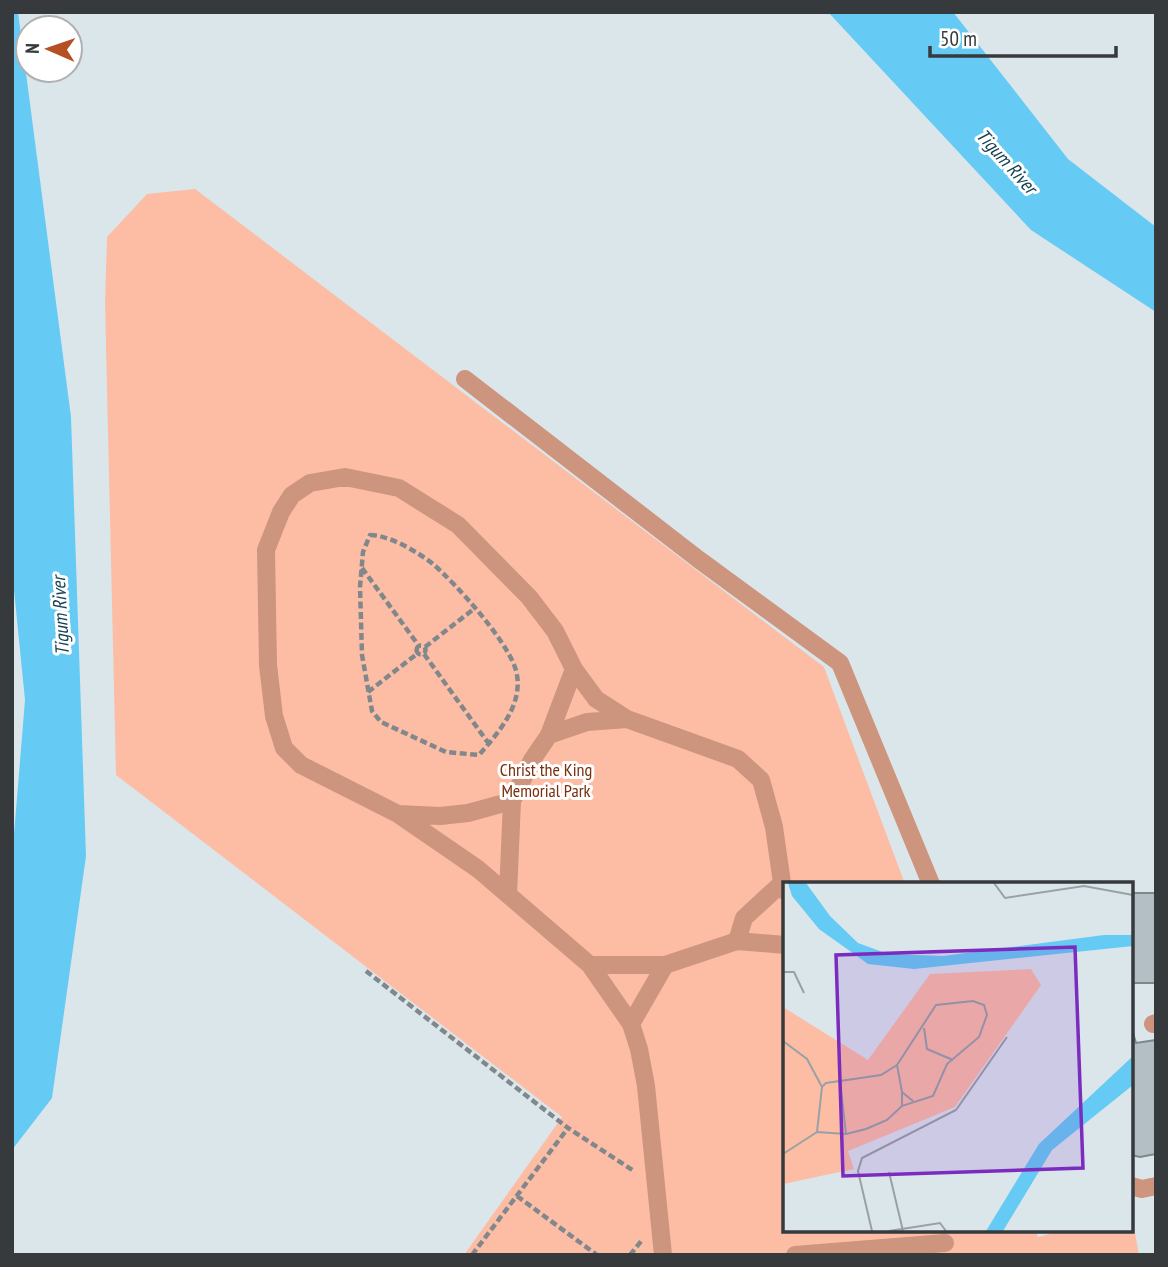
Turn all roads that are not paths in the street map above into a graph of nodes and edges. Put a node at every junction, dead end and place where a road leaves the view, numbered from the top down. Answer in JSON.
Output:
{"nodes":[{"id":1,"x":464,"y":379,"type":"dead end"},
{"id":2,"x":574,"y":669,"type":"junction"},
{"id":3,"x":627,"y":719,"type":"junction"},
{"id":4,"x":550,"y":735,"type":"junction"},
{"id":5,"x":512,"y":801,"type":"junction"},
{"id":6,"x":398,"y":814,"type":"junction"},
{"id":7,"x":930,"y":882,"type":"edge"},
{"id":8,"x":783,"y":887,"type":"edge"},
{"id":9,"x":508,"y":895,"type":"junction"},
{"id":10,"x":737,"y":941,"type":"junction"},
{"id":11,"x":783,"y":945,"type":"edge"},
{"id":12,"x":590,"y":965,"type":"junction"},
{"id":13,"x":665,"y":965,"type":"junction"},
{"id":14,"x":631,"y":1024,"type":"junction"},
{"id":15,"x":1156,"y":1186,"type":"edge"},
{"id":16,"x":1133,"y":1187,"type":"edge"},
{"id":17,"x":944,"y":1243,"type":"edge"},
{"id":18,"x":663,"y":1255,"type":"edge"},
{"id":19,"x":795,"y":1255,"type":"edge"}],
"edges":[{"from":1,"to":7,"type":"lane"},
{"from":2,"to":3,"type":"lane"},
{"from":2,"to":4,"type":"lane"},
{"from":2,"to":6,"type":"lane"},
{"from":3,"to":4,"type":"lane"},
{"from":3,"to":8,"type":"lane"},
{"from":4,"to":5,"type":"lane"},
{"from":5,"to":6,"type":"lane"},
{"from":5,"to":9,"type":"lane"},
{"from":6,"to":9,"type":"lane"},
{"from":8,"to":10,"type":"lane"},
{"from":9,"to":12,"type":"lane"},
{"from":10,"to":11,"type":"lane"},
{"from":10,"to":13,"type":"lane"},
{"from":12,"to":13,"type":"lane"},
{"from":12,"to":14,"type":"lane"},
{"from":13,"to":14,"type":"lane"},
{"from":14,"to":18,"type":"lane"},
{"from":15,"to":16,"type":"lane"},
{"from":17,"to":19,"type":"lane"}]}
